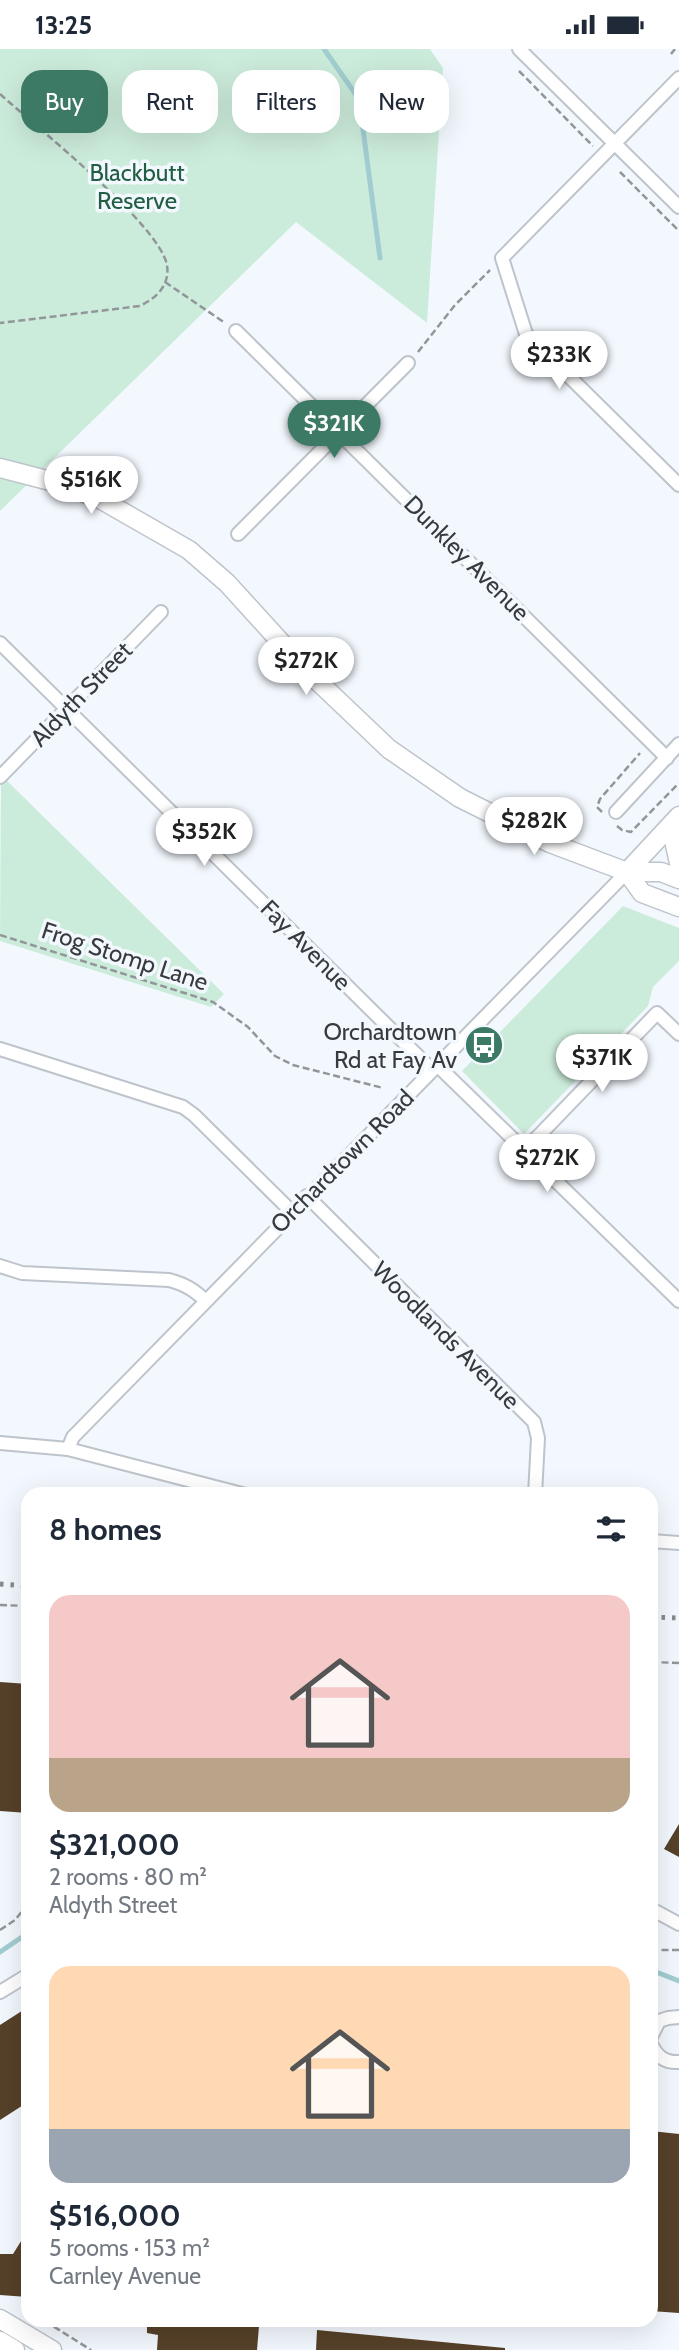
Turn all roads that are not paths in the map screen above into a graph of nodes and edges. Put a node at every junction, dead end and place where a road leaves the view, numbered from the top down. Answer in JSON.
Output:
{"nodes":[{"id":1,"x":519,"y":49,"type":"edge"},
{"id":2,"x":679,"y":78,"type":"edge"},
{"id":3,"x":615,"y":144,"type":"junction"},
{"id":4,"x":679,"y":207,"type":"edge"},
{"id":5,"x":236,"y":331,"type":"road end"},
{"id":6,"x":408,"y":363,"type":"road end"},
{"id":7,"x":339,"y":431,"type":"junction"},
{"id":8,"x":0,"y":468,"type":"edge"},
{"id":9,"x":679,"y":485,"type":"edge"},
{"id":10,"x":238,"y":534,"type":"dead end"},
{"id":11,"x":161,"y":612,"type":"dead end"},
{"id":12,"x":0,"y":643,"type":"edge"},
{"id":13,"x":66,"y":709,"type":"junction"},
{"id":14,"x":679,"y":744,"type":"edge"},
{"id":15,"x":667,"y":758,"type":"junction"},
{"id":16,"x":0,"y":777,"type":"edge"},
{"id":17,"x":616,"y":811,"type":"dead end"},
{"id":18,"x":675,"y":822,"type":"edge"},
{"id":19,"x":679,"y":863,"type":"edge"},
{"id":20,"x":626,"y":872,"type":"junction"},
{"id":21,"x":679,"y":879,"type":"edge"},
{"id":22,"x":679,"y":907,"type":"edge"},
{"id":23,"x":679,"y":1034,"type":"edge"},
{"id":24,"x":0,"y":1049,"type":"edge"},
{"id":25,"x":435,"y":1067,"type":"junction"},
{"id":26,"x":525,"y":1150,"type":"junction"},
{"id":27,"x":307,"y":1196,"type":"junction"},
{"id":28,"x":292,"y":1212,"type":"junction"},
{"id":29,"x":0,"y":1266,"type":"edge"},
{"id":30,"x":206,"y":1301,"type":"junction"},
{"id":31,"x":679,"y":1301,"type":"edge"},
{"id":32,"x":0,"y":1443,"type":"edge"},
{"id":33,"x":68,"y":1449,"type":"junction"},
{"id":34,"x":215,"y":1487,"type":"edge"},
{"id":35,"x":535,"y":1487,"type":"edge"},
{"id":36,"x":658,"y":1542,"type":"edge"},
{"id":37,"x":679,"y":1543,"type":"edge"},
{"id":38,"x":658,"y":1913,"type":"edge"},
{"id":39,"x":679,"y":1924,"type":"edge"},
{"id":40,"x":21,"y":1979,"type":"edge"},
{"id":41,"x":0,"y":1992,"type":"edge"},
{"id":42,"x":679,"y":2017,"type":"edge"},
{"id":43,"x":658,"y":2019,"type":"edge"},
{"id":44,"x":658,"y":2055,"type":"edge"},
{"id":45,"x":679,"y":2062,"type":"edge"},
{"id":46,"x":0,"y":2319,"type":"edge"},
{"id":47,"x":0,"y":2341,"type":"edge"},
{"id":48,"x":15,"y":2350,"type":"edge"},
{"id":49,"x":52,"y":2350,"type":"edge"}],
"edges":[{"from":1,"to":3,"type":"street"},
{"from":2,"to":3,"type":"street"},
{"from":3,"to":4,"type":"street"},
{"from":3,"to":9,"type":"street"},
{"from":5,"to":7,"type":"street","name":"Dunkley Avenue"},
{"from":6,"to":7,"type":"street"},
{"from":7,"to":10,"type":"street"},
{"from":7,"to":15,"type":"street","name":"Dunkley Avenue"},
{"from":8,"to":20,"type":"main road"},
{"from":11,"to":13,"type":"street","name":"Aldyth Street"},
{"from":12,"to":13,"type":"street","name":"Fay Avenue"},
{"from":13,"to":16,"type":"street","name":"Aldyth Street"},
{"from":13,"to":25,"type":"street","name":"Fay Avenue"},
{"from":14,"to":15,"type":"street"},
{"from":15,"to":17,"type":"street"},
{"from":18,"to":19,"type":"main road"},
{"from":18,"to":20,"type":"main road","name":"Orchardtown Road"},
{"from":20,"to":21,"type":"main road"},
{"from":20,"to":22,"type":"main road"},
{"from":20,"to":25,"type":"street","name":"Orchardtown Road"},
{"from":23,"to":26,"type":"street"},
{"from":24,"to":28,"type":"street"},
{"from":25,"to":26,"type":"street","name":"Fay Avenue"},
{"from":25,"to":27,"type":"street","name":"Orchardtown Road"},
{"from":26,"to":31,"type":"street","name":"Fay Avenue"},
{"from":27,"to":28,"type":"street","name":"Orchardtown Road"},
{"from":27,"to":35,"type":"street","name":"Woodlands Avenue"},
{"from":28,"to":30,"type":"street","name":"Orchardtown Road"},
{"from":29,"to":30,"type":"street"},
{"from":30,"to":33,"type":"street","name":"Orchardtown Road"},
{"from":32,"to":33,"type":"street"},
{"from":33,"to":34,"type":"street"},
{"from":36,"to":37,"type":"street"},
{"from":38,"to":39,"type":"street"},
{"from":40,"to":41,"type":"street"},
{"from":42,"to":43,"type":"street"},
{"from":44,"to":45,"type":"street"},
{"from":46,"to":49,"type":"main road"},
{"from":47,"to":48,"type":"main road"}]}
